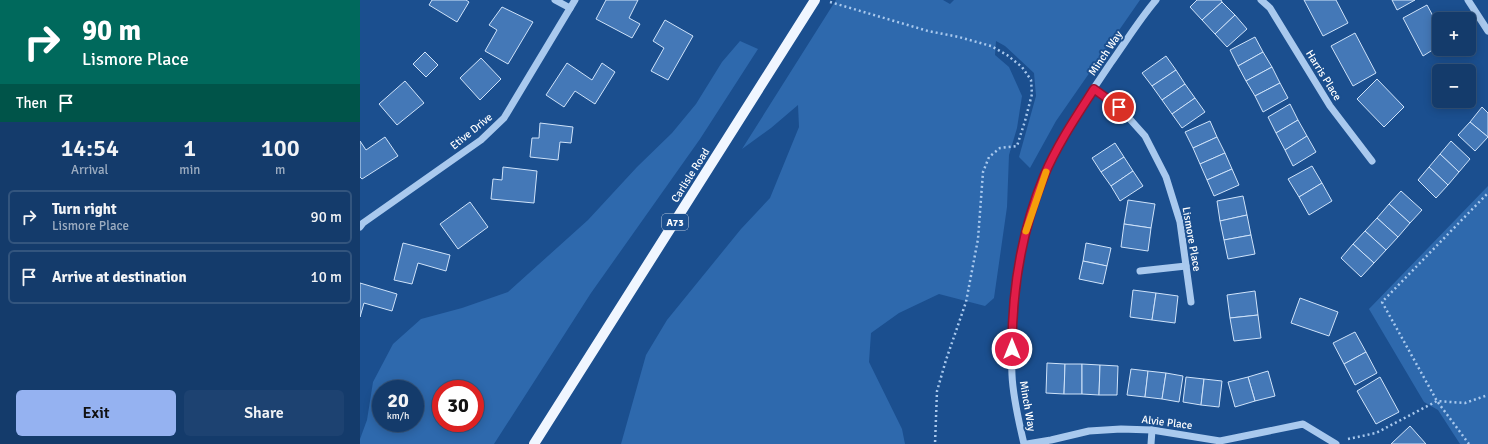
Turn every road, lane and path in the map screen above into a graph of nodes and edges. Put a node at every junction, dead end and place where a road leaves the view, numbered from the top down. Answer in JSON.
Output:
{"nodes":[{"id":1,"x":555,"y":0,"type":"edge"},
{"id":2,"x":575,"y":0,"type":"edge"},
{"id":3,"x":815,"y":0,"type":"edge"},
{"id":4,"x":823,"y":0,"type":"edge"},
{"id":5,"x":1156,"y":0,"type":"edge"},
{"id":6,"x":1261,"y":0,"type":"edge"},
{"id":7,"x":1468,"y":0,"type":"edge"},
{"id":8,"x":570,"y":8,"type":"junction"},
{"id":9,"x":1488,"y":31,"type":"edge"},
{"id":10,"x":1094,"y":89,"type":"junction"},
{"id":11,"x":1372,"y":161,"type":"dead end"},
{"id":12,"x":1488,"y":193,"type":"edge"},
{"id":13,"x":361,"y":223,"type":"edge"},
{"id":14,"x":1186,"y":266,"type":"junction"},
{"id":15,"x":1140,"y":270,"type":"dead end"},
{"id":16,"x":1191,"y":302,"type":"dead end"},
{"id":17,"x":1488,"y":395,"type":"edge"},
{"id":18,"x":1437,"y":401,"type":"junction"},
{"id":19,"x":1152,"y":430,"type":"junction"},
{"id":20,"x":1335,"y":443,"type":"edge"},
{"id":21,"x":534,"y":444,"type":"edge"},
{"id":22,"x":935,"y":444,"type":"edge"},
{"id":23,"x":1026,"y":444,"type":"edge"},
{"id":24,"x":1151,"y":444,"type":"edge"},
{"id":25,"x":1469,"y":444,"type":"edge"}],
"edges":[{"from":1,"to":8,"type":"street"},
{"from":2,"to":8,"type":"street","name":"Etive Drive"},
{"from":3,"to":21,"type":"main road","name":"Carlisle Road","number":"A73"},
{"from":4,"to":22,"type":"path"},
{"from":5,"to":10,"type":"street","name":"Minch Way"},
{"from":6,"to":11,"type":"street","name":"Harris Place"},
{"from":7,"to":9,"type":"street"},
{"from":8,"to":13,"type":"street","name":"Etive Drive"},
{"from":10,"to":14,"type":"street","name":"Lismore Place"},
{"from":10,"to":23,"type":"street","name":"Minch Way"},
{"from":12,"to":18,"type":"path"},
{"from":14,"to":15,"type":"street"},
{"from":14,"to":16,"type":"street","name":"Lismore Place"},
{"from":17,"to":18,"type":"path"},
{"from":18,"to":20,"type":"path"},
{"from":18,"to":25,"type":"path"},
{"from":19,"to":20,"type":"street","name":"Alvie Place"},
{"from":19,"to":23,"type":"street","name":"Alvie Place"},
{"from":19,"to":24,"type":"street"}]}
